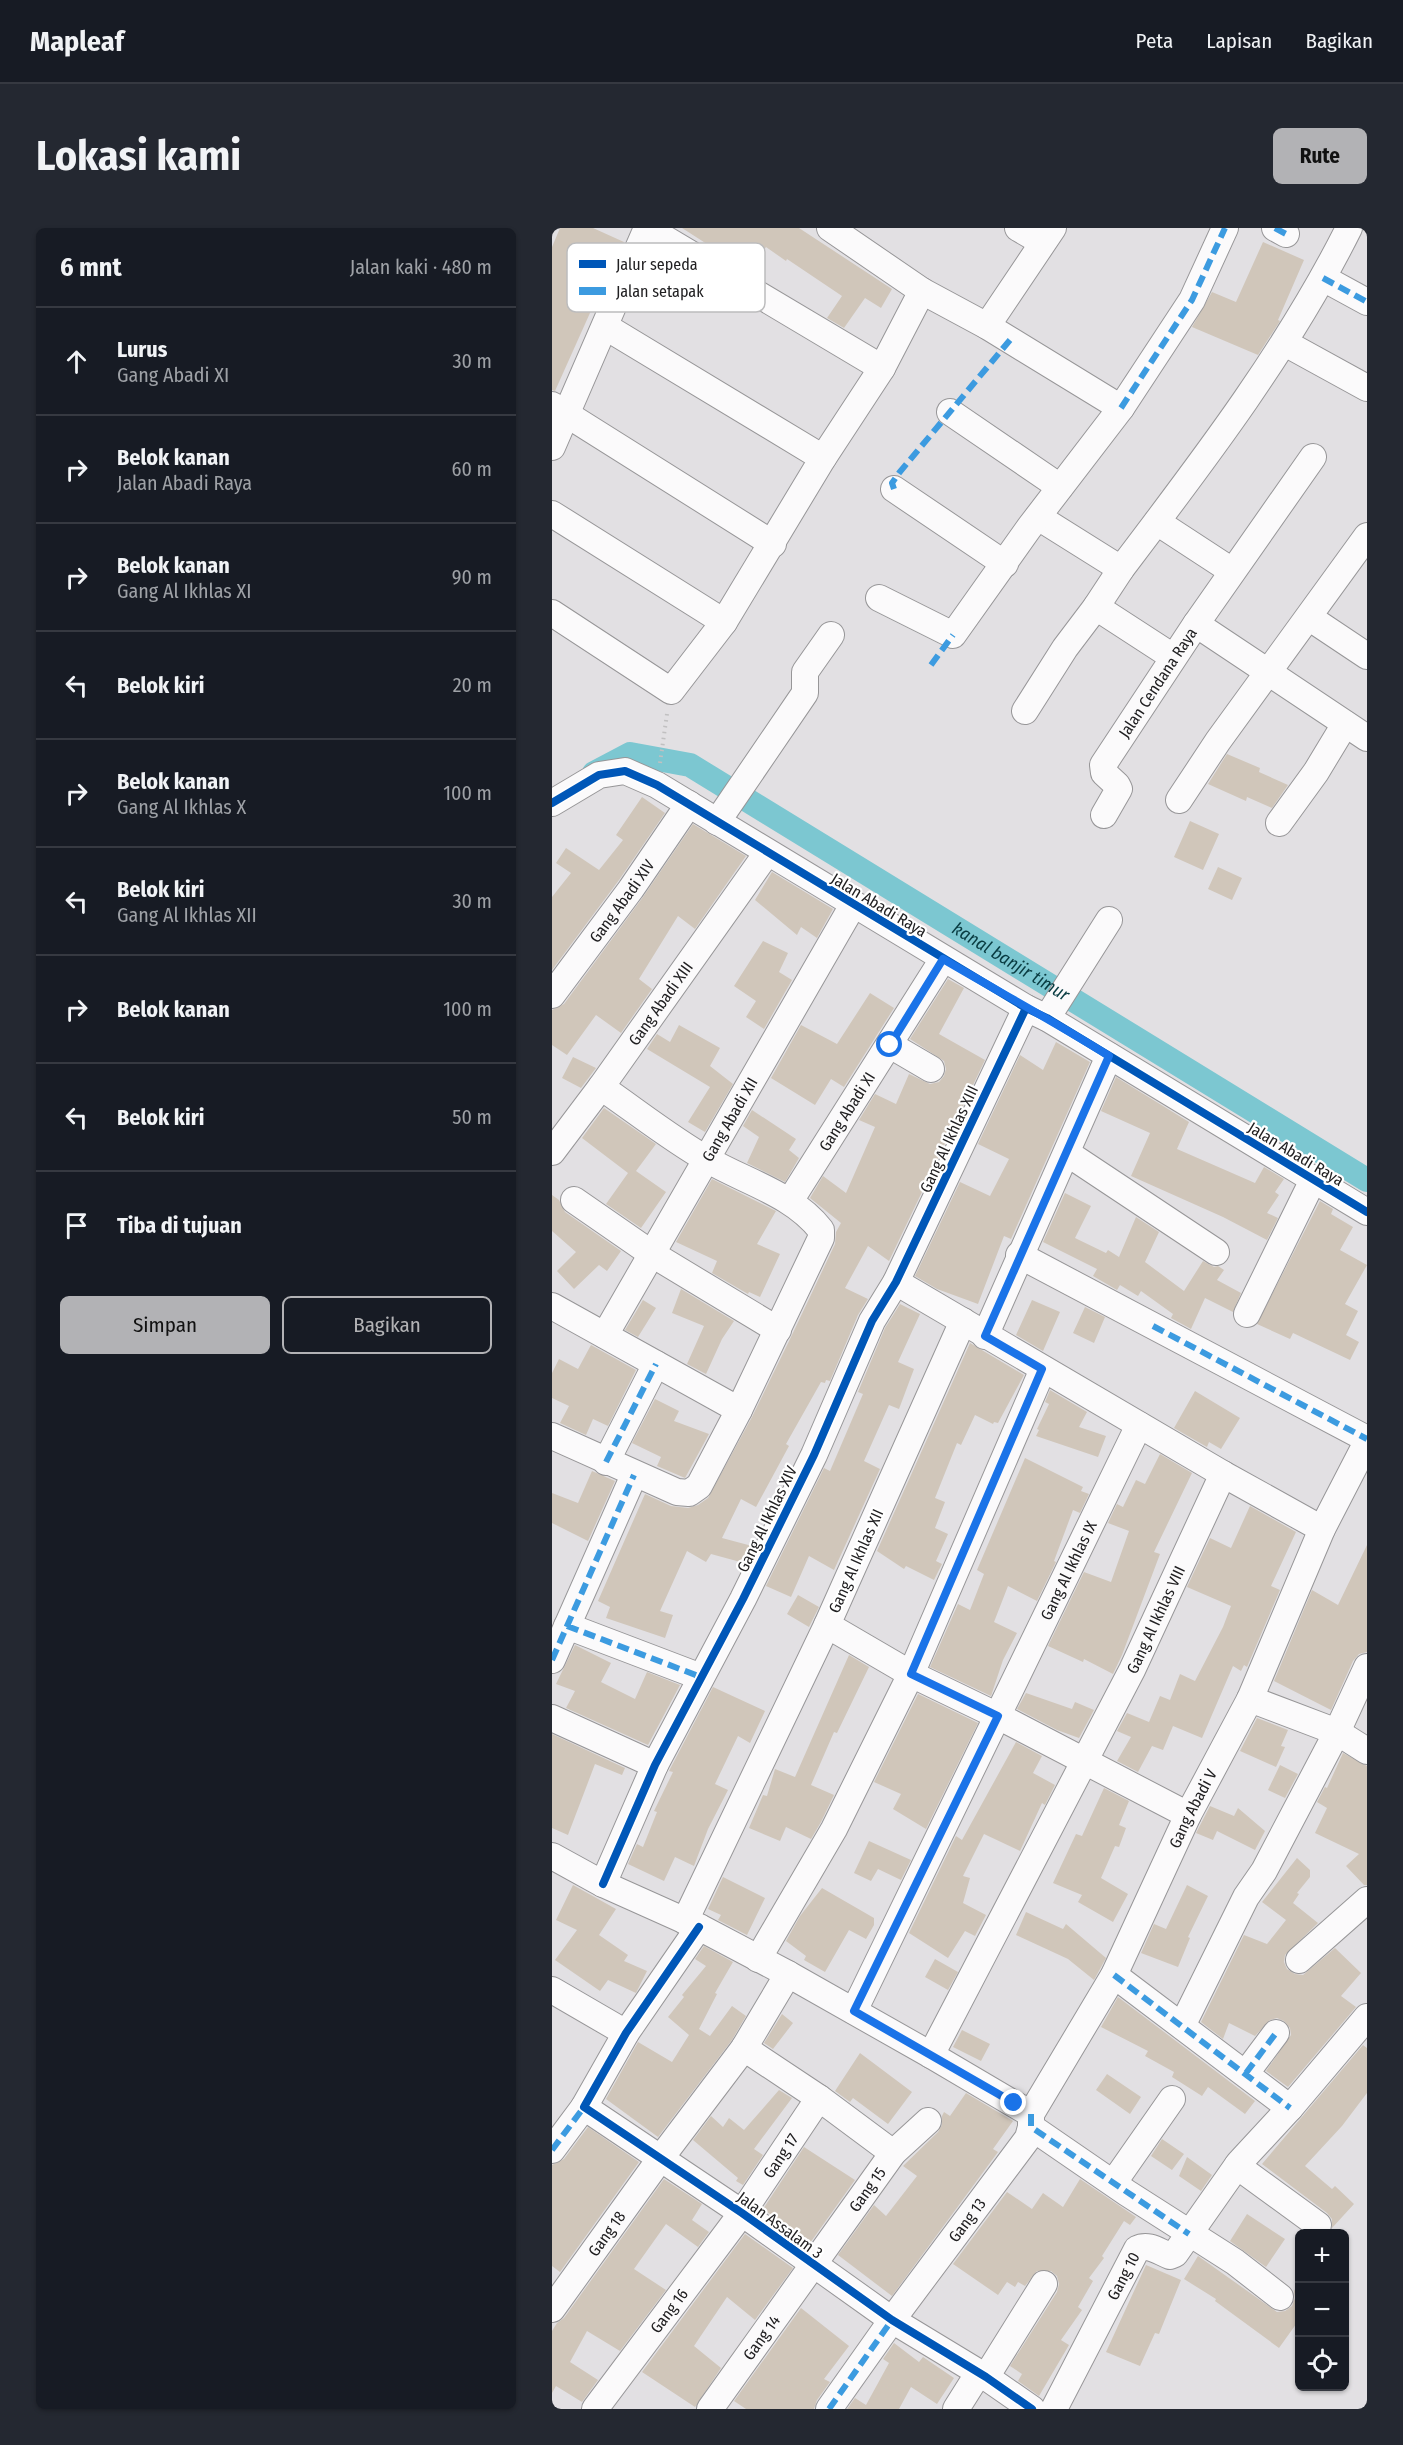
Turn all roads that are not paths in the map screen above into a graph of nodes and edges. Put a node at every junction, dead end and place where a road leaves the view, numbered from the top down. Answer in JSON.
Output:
{"nodes":[{"id":1,"x":647,"y":228,"type":"edge"},
{"id":2,"x":830,"y":228,"type":"edge"},
{"id":3,"x":1018,"y":228,"type":"edge"},
{"id":4,"x":1225,"y":228,"type":"edge"},
{"id":5,"x":1349,"y":228,"type":"edge"},
{"id":6,"x":856,"y":235,"type":"edge"},
{"id":7,"x":1047,"y":235,"type":"edge"},
{"id":8,"x":641,"y":243,"type":"edge"},
{"id":9,"x":672,"y":243,"type":"edge"},
{"id":10,"x":1323,"y":278,"type":"junction"},
{"id":11,"x":922,"y":291,"type":"junction"},
{"id":12,"x":765,"y":298,"type":"edge"},
{"id":13,"x":1367,"y":303,"type":"edge"},
{"id":14,"x":612,"y":312,"type":"edge"},
{"id":15,"x":987,"y":326,"type":"junction"},
{"id":16,"x":606,"y":327,"type":"junction"},
{"id":17,"x":1285,"y":343,"type":"junction"},
{"id":18,"x":882,"y":368,"type":"junction"},
{"id":19,"x":1367,"y":388,"type":"edge"},
{"id":20,"x":1121,"y":408,"type":"junction"},
{"id":21,"x":560,"y":409,"type":"edge"},
{"id":22,"x":950,"y":412,"type":"dead end"},
{"id":23,"x":552,"y":447,"type":"edge"},
{"id":24,"x":1312,"y":457,"type":"dead end"},
{"id":25,"x":823,"y":458,"type":"junction"},
{"id":26,"x":1060,"y":487,"type":"junction"},
{"id":27,"x":894,"y":489,"type":"dead end"},
{"id":28,"x":552,"y":514,"type":"edge"},
{"id":29,"x":1038,"y":517,"type":"junction"},
{"id":30,"x":1157,"y":522,"type":"junction"},
{"id":31,"x":1367,"y":536,"type":"edge"},
{"id":32,"x":773,"y":544,"type":"junction"},
{"id":33,"x":1005,"y":564,"type":"junction"},
{"id":34,"x":1120,"y":569,"type":"junction"},
{"id":35,"x":1232,"y":571,"type":"junction"},
{"id":36,"x":879,"y":598,"type":"dead end"},
{"id":37,"x":1096,"y":607,"type":"junction"},
{"id":38,"x":552,"y":613,"type":"edge"},
{"id":39,"x":1310,"y":618,"type":"junction"},
{"id":40,"x":724,"y":622,"type":"junction"},
{"id":41,"x":1196,"y":624,"type":"junction"},
{"id":42,"x":831,"y":635,"type":"dead end"},
{"id":43,"x":1367,"y":656,"type":"edge"},
{"id":44,"x":1173,"y":657,"type":"junction"},
{"id":45,"x":1270,"y":672,"type":"junction"},
{"id":46,"x":1025,"y":711,"type":"dead end"},
{"id":47,"x":1345,"y":724,"type":"junction"},
{"id":48,"x":1367,"y":738,"type":"edge"},
{"id":49,"x":1179,"y":800,"type":"dead end"},
{"id":50,"x":552,"y":803,"type":"edge"},
{"id":51,"x":689,"y":804,"type":"junction"},
{"id":52,"x":722,"y":815,"type":"junction"},
{"id":53,"x":1104,"y":815,"type":"dead end"},
{"id":54,"x":1279,"y":823,"type":"dead end"},
{"id":55,"x":767,"y":853,"type":"junction"},
{"id":56,"x":853,"y":905,"type":"junction"},
{"id":57,"x":1109,"y":920,"type":"dead end"},
{"id":58,"x":943,"y":959,"type":"junction"},
{"id":59,"x":552,"y":995,"type":"edge"},
{"id":60,"x":1050,"y":1002,"type":"junction"},
{"id":61,"x":890,"y":1045,"type":"junction"},
{"id":62,"x":1109,"y":1056,"type":"junction"},
{"id":63,"x":931,"y":1069,"type":"dead end"},
{"id":64,"x":601,"y":1087,"type":"junction"},
{"id":65,"x":552,"y":1152,"type":"edge"},
{"id":66,"x":1067,"y":1153,"type":"junction"},
{"id":67,"x":707,"y":1160,"type":"junction"},
{"id":68,"x":1312,"y":1180,"type":"junction"},
{"id":69,"x":574,"y":1200,"type":"dead end"},
{"id":70,"x":790,"y":1201,"type":"junction"},
{"id":71,"x":1367,"y":1212,"type":"edge"},
{"id":72,"x":1216,"y":1252,"type":"dead end"},
{"id":73,"x":652,"y":1254,"type":"junction"},
{"id":74,"x":1019,"y":1255,"type":"junction"},
{"id":75,"x":896,"y":1282,"type":"junction"},
{"id":76,"x":1247,"y":1314,"type":"dead end"},
{"id":77,"x":555,"y":1316,"type":"edge"},
{"id":78,"x":963,"y":1321,"type":"junction"},
{"id":79,"x":778,"y":1330,"type":"junction"},
{"id":80,"x":605,"y":1335,"type":"junction"},
{"id":81,"x":985,"y":1336,"type":"junction"},
{"id":82,"x":656,"y":1364,"type":"junction"},
{"id":83,"x":1042,"y":1369,"type":"junction"},
{"id":84,"x":739,"y":1410,"type":"junction"},
{"id":85,"x":1139,"y":1425,"type":"junction"},
{"id":86,"x":552,"y":1436,"type":"edge"},
{"id":87,"x":1367,"y":1441,"type":"edge"},
{"id":88,"x":606,"y":1462,"type":"junction"},
{"id":89,"x":1223,"y":1474,"type":"junction"},
{"id":90,"x":634,"y":1475,"type":"junction"},
{"id":91,"x":1322,"y":1529,"type":"junction"},
{"id":92,"x":827,"y":1624,"type":"junction"},
{"id":93,"x":567,"y":1626,"type":"junction"},
{"id":94,"x":552,"y":1660,"type":"edge"},
{"id":95,"x":1367,"y":1667,"type":"edge"},
{"id":96,"x":911,"y":1674,"type":"junction"},
{"id":97,"x":701,"y":1677,"type":"junction"},
{"id":98,"x":1250,"y":1699,"type":"junction"},
{"id":99,"x":998,"y":1716,"type":"junction"},
{"id":100,"x":552,"y":1718,"type":"edge"},
{"id":101,"x":1337,"y":1732,"type":"junction"},
{"id":102,"x":1367,"y":1751,"type":"edge"},
{"id":103,"x":1085,"y":1763,"type":"junction"},
{"id":104,"x":656,"y":1765,"type":"junction"},
{"id":105,"x":1188,"y":1815,"type":"junction"},
{"id":106,"x":552,"y":1856,"type":"edge"},
{"id":107,"x":603,"y":1884,"type":"junction"},
{"id":108,"x":1367,"y":1900,"type":"edge"},
{"id":109,"x":692,"y":1924,"type":"junction"},
{"id":110,"x":758,"y":1959,"type":"junction"},
{"id":111,"x":1299,"y":1960,"type":"dead end"},
{"id":112,"x":788,"y":1974,"type":"junction"},
{"id":113,"x":1114,"y":1975,"type":"junction"},
{"id":114,"x":552,"y":1990,"type":"edge"},
{"id":115,"x":854,"y":2011,"type":"junction"},
{"id":116,"x":1367,"y":2017,"type":"edge"},
{"id":117,"x":1182,"y":2026,"type":"junction"},
{"id":118,"x":626,"y":2033,"type":"junction"},
{"id":119,"x":1276,"y":2033,"type":"dead end"},
{"id":120,"x":744,"y":2048,"type":"junction"},
{"id":121,"x":932,"y":2055,"type":"junction"},
{"id":122,"x":1246,"y":2073,"type":"junction"},
{"id":123,"x":819,"y":2098,"type":"junction"},
{"id":124,"x":1172,"y":2099,"type":"dead end"},
{"id":125,"x":584,"y":2108,"type":"junction"},
{"id":126,"x":1290,"y":2108,"type":"junction"},
{"id":127,"x":928,"y":2121,"type":"dead end"},
{"id":128,"x":1031,"y":2121,"type":"junction"},
{"id":129,"x":552,"y":2150,"type":"edge"},
{"id":130,"x":893,"y":2153,"type":"junction"},
{"id":131,"x":660,"y":2159,"type":"junction"},
{"id":132,"x":1237,"y":2166,"type":"junction"},
{"id":133,"x":1114,"y":2182,"type":"junction"},
{"id":134,"x":742,"y":2213,"type":"junction"},
{"id":135,"x":1318,"y":2225,"type":"dead end"},
{"id":136,"x":1189,"y":2234,"type":"junction"},
{"id":137,"x":813,"y":2266,"type":"junction"},
{"id":138,"x":1044,"y":2284,"type":"dead end"},
{"id":139,"x":1280,"y":2297,"type":"dead end"},
{"id":140,"x":552,"y":2309,"type":"edge"},
{"id":141,"x":892,"y":2320,"type":"junction"},
{"id":142,"x":982,"y":2376,"type":"junction"},
{"id":143,"x":595,"y":2409,"type":"edge"},
{"id":144,"x":710,"y":2409,"type":"edge"},
{"id":145,"x":829,"y":2409,"type":"edge"},
{"id":146,"x":956,"y":2409,"type":"edge"},
{"id":147,"x":1032,"y":2409,"type":"edge"},
{"id":148,"x":1054,"y":2409,"type":"edge"}],
"edges":[{"from":1,"to":8,"type":"street"},
{"from":1,"to":9,"type":"street"},
{"from":2,"to":6,"type":"street"},
{"from":3,"to":7,"type":"street"},
{"from":4,"to":20,"type":"street"},
{"from":5,"to":10,"type":"street"},
{"from":6,"to":11,"type":"street"},
{"from":7,"to":15,"type":"street"},
{"from":10,"to":13,"type":"street"},
{"from":10,"to":17,"type":"street"},
{"from":11,"to":15,"type":"street"},
{"from":11,"to":18,"type":"street"},
{"from":12,"to":18,"type":"street"},
{"from":14,"to":16,"type":"street"},
{"from":15,"to":20,"type":"street"},
{"from":16,"to":21,"type":"street"},
{"from":16,"to":25,"type":"street"},
{"from":17,"to":19,"type":"street"},
{"from":17,"to":30,"type":"street"},
{"from":18,"to":25,"type":"street"},
{"from":20,"to":26,"type":"street"},
{"from":21,"to":23,"type":"street"},
{"from":21,"to":32,"type":"street"},
{"from":22,"to":26,"type":"street"},
{"from":24,"to":35,"type":"street"},
{"from":25,"to":32,"type":"street"},
{"from":26,"to":29,"type":"street"},
{"from":27,"to":33,"type":"street"},
{"from":28,"to":40,"type":"street"},
{"from":29,"to":33,"type":"street"},
{"from":29,"to":34,"type":"street"},
{"from":30,"to":34,"type":"street"},
{"from":30,"to":35,"type":"street"},
{"from":31,"to":39,"type":"street"},
{"from":32,"to":40,"type":"street"},
{"from":33,"to":36,"type":"street"},
{"from":34,"to":37,"type":"street"},
{"from":35,"to":41,"type":"street"},
{"from":37,"to":44,"type":"street"},
{"from":37,"to":46,"type":"street"},
{"from":38,"to":40,"type":"street"},
{"from":39,"to":43,"type":"street"},
{"from":39,"to":45,"type":"street"},
{"from":41,"to":44,"type":"street","name":"Jalan Cendana Raya"},
{"from":41,"to":45,"type":"street","name":"Jalan Cendana Raya"},
{"from":42,"to":52,"type":"street"},
{"from":44,"to":53,"type":"street","name":"Jalan Cendana Raya"},
{"from":45,"to":47,"type":"street","name":"Jalan Cendana Raya"},
{"from":45,"to":49,"type":"street"},
{"from":47,"to":48,"type":"street","name":"Jalan Cendana Raya"},
{"from":47,"to":54,"type":"street"},
{"from":50,"to":51,"type":"street","name":"Jalan Abadi Raya"},
{"from":51,"to":52,"type":"street","name":"Jalan Abadi Raya"},
{"from":51,"to":59,"type":"street","name":"Gang Abadi XIV"},
{"from":52,"to":55,"type":"street","name":"Jalan Abadi Raya"},
{"from":55,"to":56,"type":"street","name":"Jalan Abadi Raya"},
{"from":55,"to":64,"type":"street","name":"Gang Abadi XIII"},
{"from":56,"to":58,"type":"street","name":"Jalan Abadi Raya"},
{"from":56,"to":67,"type":"street","name":"Gang Abadi XII"},
{"from":57,"to":60,"type":"street","name":"Gang Al Ikhlas XIII"},
{"from":58,"to":60,"type":"street","name":"Jalan Abadi Raya"},
{"from":58,"to":61,"type":"street","name":"Gang Abadi XI"},
{"from":60,"to":62,"type":"street","name":"Jalan Abadi Raya"},
{"from":60,"to":75,"type":"street","name":"Gang Al Ikhlas XIII"},
{"from":61,"to":63,"type":"street"},
{"from":61,"to":70,"type":"street","name":"Gang Abadi XI"},
{"from":62,"to":66,"type":"street"},
{"from":62,"to":68,"type":"street","name":"Jalan Abadi Raya"},
{"from":64,"to":65,"type":"street","name":"Gang Abadi XIII"},
{"from":64,"to":67,"type":"street"},
{"from":66,"to":72,"type":"street"},
{"from":66,"to":74,"type":"street"},
{"from":67,"to":70,"type":"street"},
{"from":67,"to":73,"type":"street","name":"Gang Abadi XII"},
{"from":68,"to":71,"type":"street","name":"Jalan Abadi Raya"},
{"from":68,"to":76,"type":"street"},
{"from":69,"to":73,"type":"street"},
{"from":70,"to":79,"type":"street"},
{"from":73,"to":79,"type":"street"},
{"from":73,"to":80,"type":"street","name":"Gang Abadi XII"},
{"from":74,"to":81,"type":"street"},
{"from":74,"to":87,"type":"street"},
{"from":75,"to":78,"type":"street"},
{"from":75,"to":97,"type":"street","name":"Gang Al Ikhlas XIV"},
{"from":77,"to":80,"type":"street"},
{"from":78,"to":81,"type":"street"},
{"from":78,"to":92,"type":"street","name":"Gang Al Ikhlas XII"},
{"from":79,"to":84,"type":"street"},
{"from":80,"to":82,"type":"street"},
{"from":81,"to":83,"type":"street"},
{"from":82,"to":84,"type":"street"},
{"from":82,"to":88,"type":"street"},
{"from":83,"to":85,"type":"street"},
{"from":83,"to":96,"type":"street"},
{"from":84,"to":90,"type":"street"},
{"from":85,"to":89,"type":"street"},
{"from":85,"to":99,"type":"street","name":"Gang Al Ikhlas IX"},
{"from":86,"to":88,"type":"street"},
{"from":87,"to":91,"type":"street","name":"Gang Abadi V"},
{"from":88,"to":90,"type":"street"},
{"from":89,"to":91,"type":"street"},
{"from":89,"to":103,"type":"street","name":"Gang Al Ikhlas VIII"},
{"from":90,"to":93,"type":"street"},
{"from":91,"to":98,"type":"street","name":"Gang Abadi V"},
{"from":92,"to":96,"type":"street","name":"Gang Al Ikhlas XII"},
{"from":92,"to":109,"type":"street"},
{"from":93,"to":94,"type":"street"},
{"from":93,"to":97,"type":"street"},
{"from":95,"to":101,"type":"street"},
{"from":96,"to":99,"type":"street","name":"Gang Al Ikhlas XII"},
{"from":96,"to":110,"type":"street"},
{"from":97,"to":104,"type":"street","name":"Gang Al Ikhlas XIV"},
{"from":98,"to":101,"type":"street"},
{"from":98,"to":105,"type":"street","name":"Gang Abadi V"},
{"from":99,"to":103,"type":"street","name":"Gang Al Ikhlas XII"},
{"from":99,"to":115,"type":"street","name":"Gang Al Ikhlas IX"},
{"from":100,"to":104,"type":"street"},
{"from":101,"to":102,"type":"street"},
{"from":101,"to":117,"type":"street"},
{"from":103,"to":105,"type":"street","name":"Gang Al Ikhlas XII"},
{"from":103,"to":121,"type":"street","name":"Gang Al Ikhlas VIII"},
{"from":104,"to":107,"type":"street","name":"Gang Al Ikhlas XIV"},
{"from":105,"to":113,"type":"street","name":"Gang Abadi V"},
{"from":106,"to":107,"type":"street"},
{"from":107,"to":109,"type":"street"},
{"from":108,"to":111,"type":"street"},
{"from":109,"to":110,"type":"street"},
{"from":109,"to":118,"type":"street"},
{"from":110,"to":112,"type":"street"},
{"from":112,"to":115,"type":"street"},
{"from":112,"to":120,"type":"street","name":"Gang 18"},
{"from":113,"to":117,"type":"street"},
{"from":113,"to":128,"type":"street","name":"Gang Abadi V"},
{"from":114,"to":118,"type":"street"},
{"from":115,"to":121,"type":"street"},
{"from":116,"to":126,"type":"street","name":"Gang 10"},
{"from":117,"to":122,"type":"street"},
{"from":118,"to":125,"type":"street"},
{"from":119,"to":122,"type":"street"},
{"from":120,"to":123,"type":"street"},
{"from":120,"to":131,"type":"street","name":"Gang 18"},
{"from":121,"to":128,"type":"street"},
{"from":122,"to":126,"type":"street"},
{"from":123,"to":130,"type":"street"},
{"from":123,"to":134,"type":"street","name":"Gang 17"},
{"from":124,"to":133,"type":"street"},
{"from":125,"to":129,"type":"street"},
{"from":125,"to":131,"type":"street","name":"Jalan Assalam 3"},
{"from":126,"to":132,"type":"street","name":"Gang 10"},
{"from":127,"to":130,"type":"street","name":"Gang 15"},
{"from":128,"to":133,"type":"street"},
{"from":128,"to":141,"type":"street","name":"Gang 13"},
{"from":130,"to":137,"type":"street","name":"Gang 15"},
{"from":131,"to":134,"type":"street","name":"Jalan Assalam 3"},
{"from":131,"to":140,"type":"street","name":"Gang 18"},
{"from":132,"to":135,"type":"street"},
{"from":132,"to":136,"type":"street","name":"Gang 10"},
{"from":133,"to":136,"type":"street"},
{"from":134,"to":137,"type":"street","name":"Jalan Assalam 3"},
{"from":134,"to":143,"type":"street","name":"Gang 16"},
{"from":136,"to":139,"type":"street"},
{"from":136,"to":148,"type":"street","name":"Gang 10"},
{"from":137,"to":141,"type":"street","name":"Jalan Assalam 3"},
{"from":137,"to":144,"type":"street","name":"Gang 14"},
{"from":138,"to":142,"type":"street"},
{"from":141,"to":142,"type":"street","name":"Jalan Assalam 3"},
{"from":141,"to":145,"type":"street","name":"Gang 13"},
{"from":142,"to":146,"type":"street"},
{"from":142,"to":147,"type":"street","name":"Jalan Assalam 3"}]}
